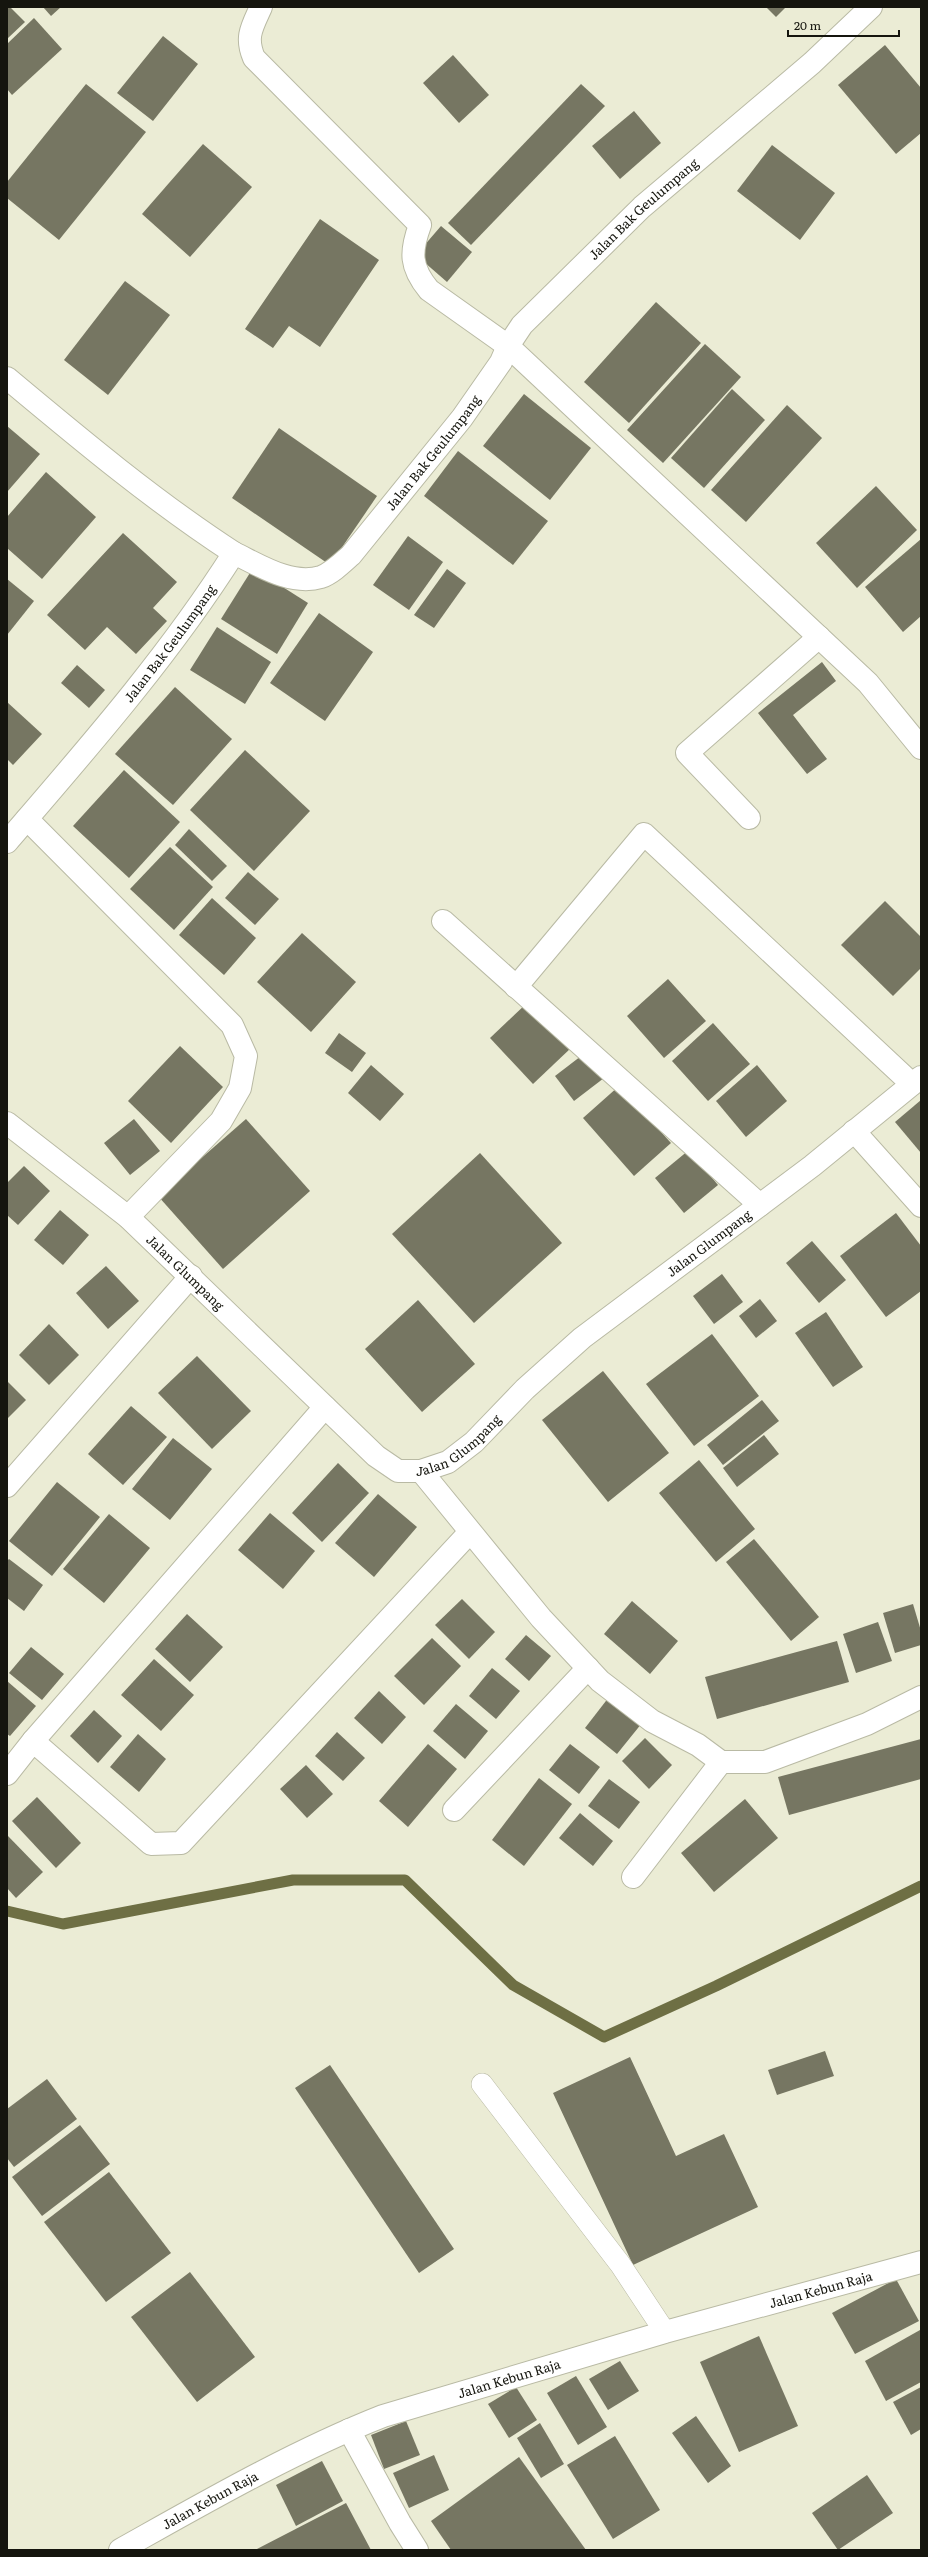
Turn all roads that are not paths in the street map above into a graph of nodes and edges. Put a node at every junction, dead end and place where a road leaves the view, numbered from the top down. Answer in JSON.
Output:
{"nodes":[{"id":1,"x":261,"y":7,"type":"edge"},
{"id":2,"x":868,"y":8,"type":"edge"},
{"id":3,"x":508,"y":346,"type":"junction"},
{"id":4,"x":7,"y":378,"type":"edge"},
{"id":5,"x":234,"y":553,"type":"junction"},
{"id":6,"x":819,"y":637,"type":"junction"},
{"id":7,"x":921,"y":748,"type":"edge"},
{"id":8,"x":749,"y":818,"type":"dead end"},
{"id":9,"x":27,"y":819,"type":"junction"},
{"id":10,"x":7,"y":842,"type":"edge"},
{"id":11,"x":443,"y":921,"type":"dead end"},
{"id":12,"x":516,"y":987,"type":"junction"},
{"id":13,"x":916,"y":1081,"type":"edge"},
{"id":14,"x":7,"y":1123,"type":"edge"},
{"id":15,"x":854,"y":1131,"type":"junction"},
{"id":16,"x":760,"y":1205,"type":"junction"},
{"id":17,"x":921,"y":1206,"type":"edge"},
{"id":18,"x":128,"y":1217,"type":"junction"},
{"id":19,"x":191,"y":1276,"type":"junction"},
{"id":20,"x":325,"y":1407,"type":"junction"},
{"id":21,"x":422,"y":1471,"type":"junction"},
{"id":22,"x":7,"y":1486,"type":"edge"},
{"id":23,"x":470,"y":1532,"type":"junction"},
{"id":24,"x":588,"y":1668,"type":"junction"},
{"id":25,"x":921,"y":1697,"type":"edge"},
{"id":26,"x":33,"y":1741,"type":"junction"},
{"id":27,"x":721,"y":1762,"type":"junction"},
{"id":28,"x":7,"y":1774,"type":"edge"},
{"id":29,"x":454,"y":1810,"type":"dead end"},
{"id":30,"x":633,"y":1877,"type":"dead end"},
{"id":31,"x":482,"y":2084,"type":"dead end"},
{"id":32,"x":921,"y":2262,"type":"edge"},
{"id":33,"x":666,"y":2332,"type":"junction"},
{"id":34,"x":349,"y":2430,"type":"junction"},
{"id":35,"x":120,"y":2550,"type":"edge"},
{"id":36,"x":417,"y":2550,"type":"edge"}],
"edges":[{"from":1,"to":3,"type":"street"},
{"from":2,"to":3,"type":"street","name":"Jalan Bak Geulumpang"},
{"from":3,"to":5,"type":"street","name":"Jalan Bak Geulumpang"},
{"from":3,"to":6,"type":"street"},
{"from":4,"to":5,"type":"street"},
{"from":5,"to":9,"type":"street","name":"Jalan Bak Geulumpang"},
{"from":6,"to":7,"type":"street"},
{"from":6,"to":8,"type":"street"},
{"from":9,"to":10,"type":"street","name":"Jalan Bak Geulumpang"},
{"from":9,"to":18,"type":"street"},
{"from":11,"to":12,"type":"street"},
{"from":12,"to":13,"type":"street"},
{"from":12,"to":16,"type":"street"},
{"from":13,"to":15,"type":"street","name":"Jalan Glumpang"},
{"from":14,"to":18,"type":"street","name":"Jalan Glumpang"},
{"from":15,"to":16,"type":"street","name":"Jalan Glumpang"},
{"from":15,"to":17,"type":"street"},
{"from":16,"to":21,"type":"street","name":"Jalan Glumpang"},
{"from":18,"to":19,"type":"street","name":"Jalan Glumpang"},
{"from":19,"to":20,"type":"street","name":"Jalan Glumpang"},
{"from":19,"to":22,"type":"street"},
{"from":20,"to":21,"type":"street","name":"Jalan Glumpang"},
{"from":20,"to":26,"type":"street"},
{"from":21,"to":23,"type":"street"},
{"from":23,"to":24,"type":"street"},
{"from":23,"to":26,"type":"street"},
{"from":24,"to":27,"type":"street"},
{"from":24,"to":29,"type":"street"},
{"from":25,"to":27,"type":"street"},
{"from":26,"to":28,"type":"street"},
{"from":27,"to":30,"type":"street"},
{"from":31,"to":33,"type":"lane"},
{"from":32,"to":33,"type":"street","name":"Jalan Kebun Raja"},
{"from":33,"to":34,"type":"street","name":"Jalan Kebun Raja"},
{"from":34,"to":35,"type":"street","name":"Jalan Kebun Raja"},
{"from":34,"to":36,"type":"street"}]}
